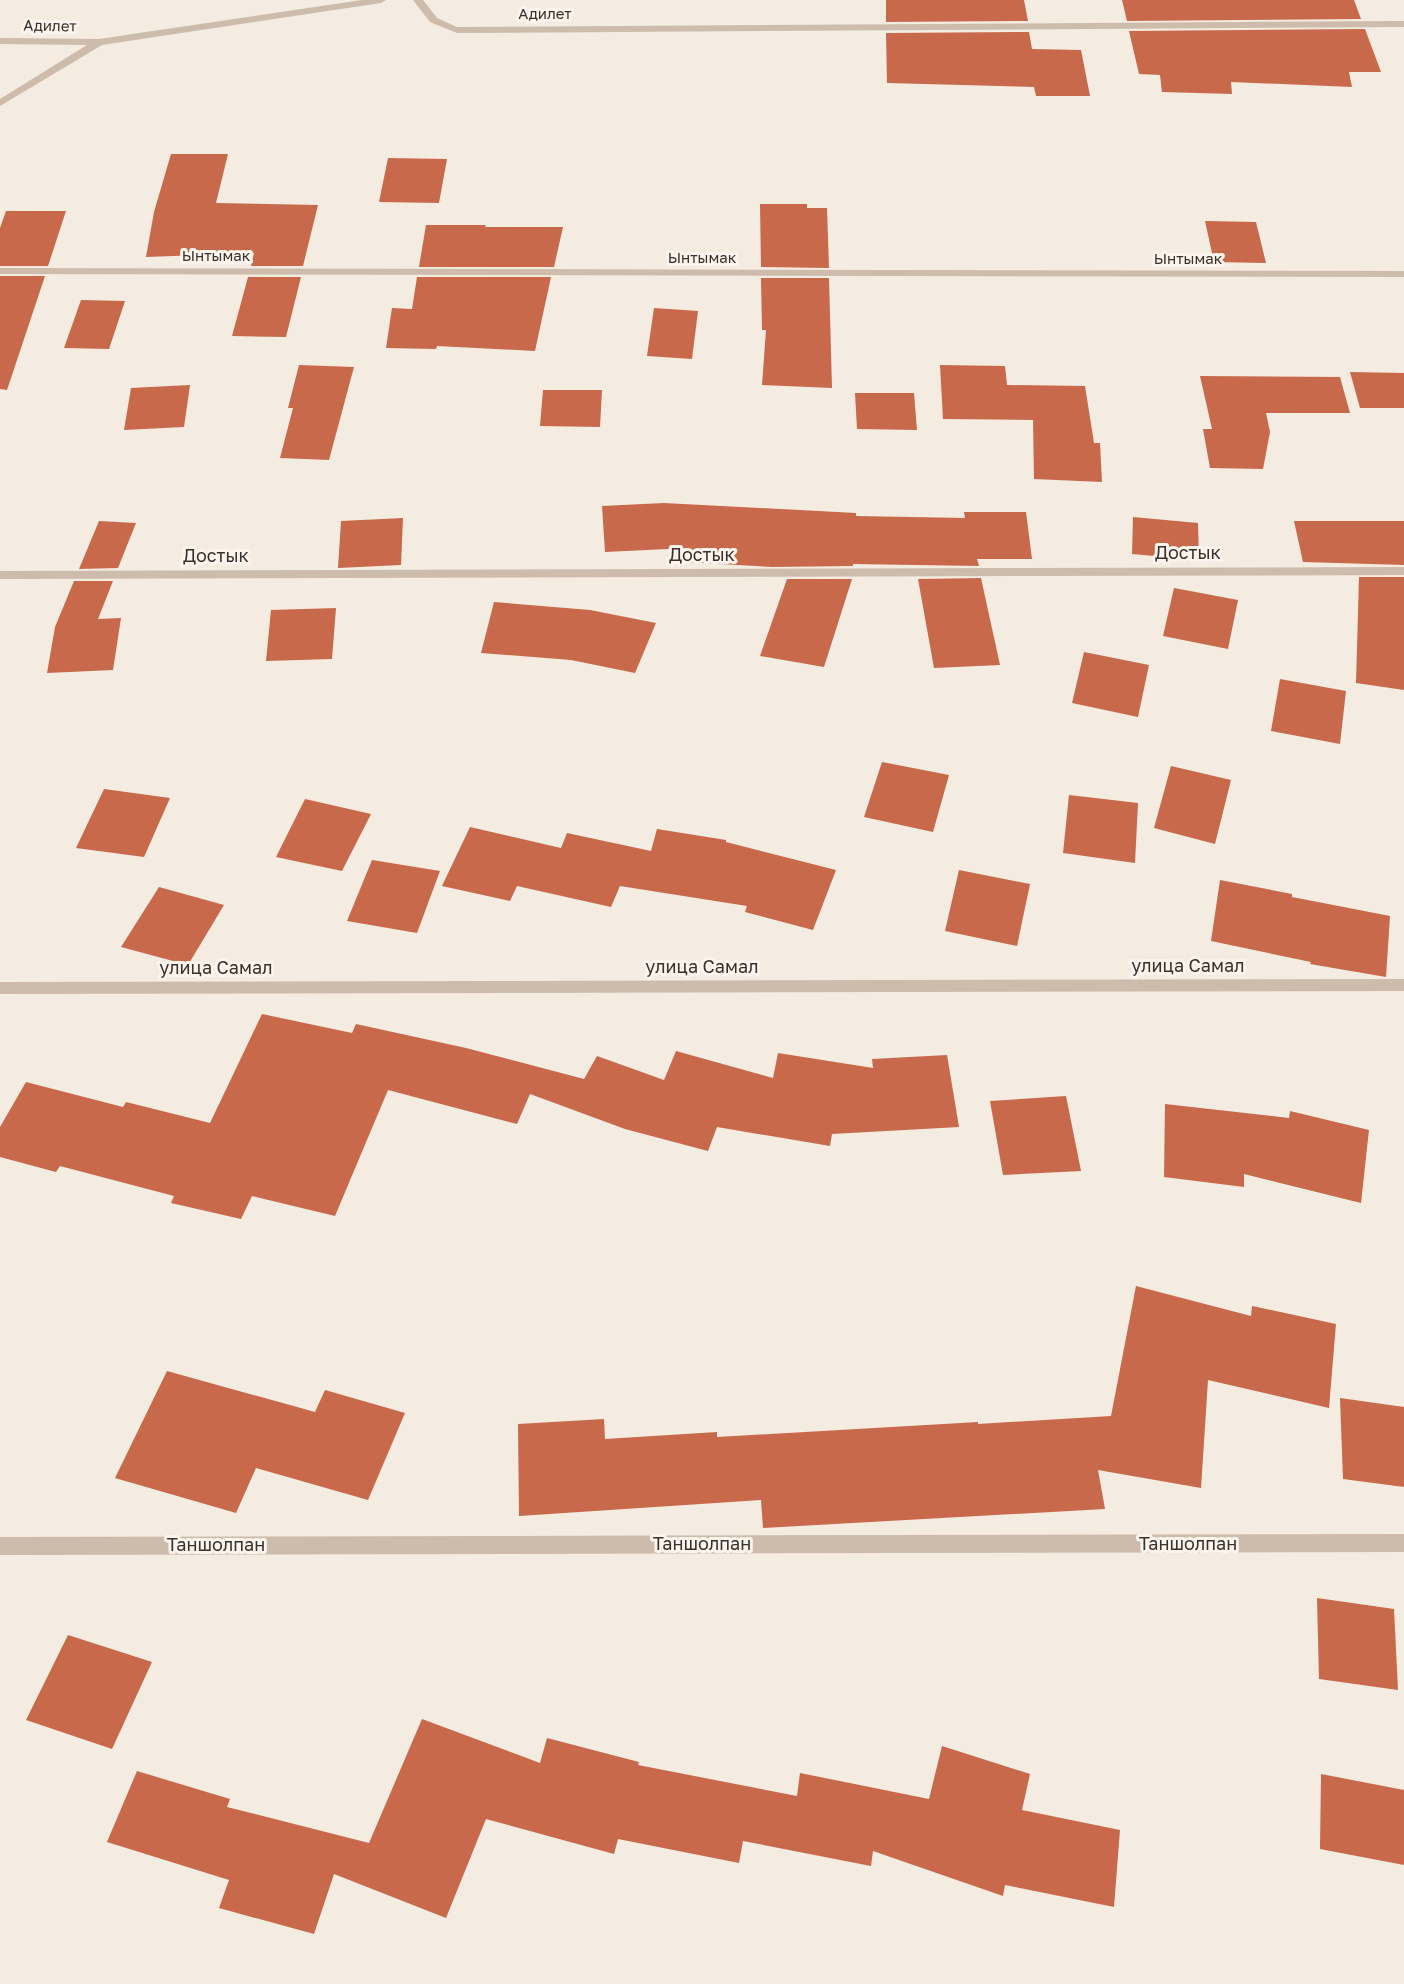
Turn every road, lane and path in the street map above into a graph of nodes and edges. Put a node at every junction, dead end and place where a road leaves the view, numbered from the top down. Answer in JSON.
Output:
{"nodes":[{"id":1,"x":381,"y":0,"type":"edge"},
{"id":2,"x":418,"y":0,"type":"edge"},
{"id":3,"x":1404,"y":24,"type":"edge"},
{"id":4,"x":0,"y":41,"type":"edge"},
{"id":5,"x":99,"y":42,"type":"junction"},
{"id":6,"x":0,"y":103,"type":"edge"},
{"id":7,"x":0,"y":271,"type":"edge"},
{"id":8,"x":1404,"y":274,"type":"edge"},
{"id":9,"x":1404,"y":571,"type":"edge"},
{"id":10,"x":0,"y":575,"type":"edge"},
{"id":11,"x":1404,"y":985,"type":"edge"},
{"id":12,"x":0,"y":988,"type":"edge"},
{"id":13,"x":1404,"y":1543,"type":"edge"},
{"id":14,"x":0,"y":1546,"type":"edge"}],
"edges":[{"from":1,"to":5,"type":"street"},
{"from":2,"to":3,"type":"street","name":"Адилет"},
{"from":4,"to":5,"type":"street","name":"Адилет"},
{"from":5,"to":6,"type":"street"},
{"from":7,"to":8,"type":"street","name":"Ынтымак"},
{"from":9,"to":10,"type":"street","name":"Достык"},
{"from":11,"to":12,"type":"street","name":"улица Самал"},
{"from":13,"to":14,"type":"street","name":"Таншолпан"}]}
